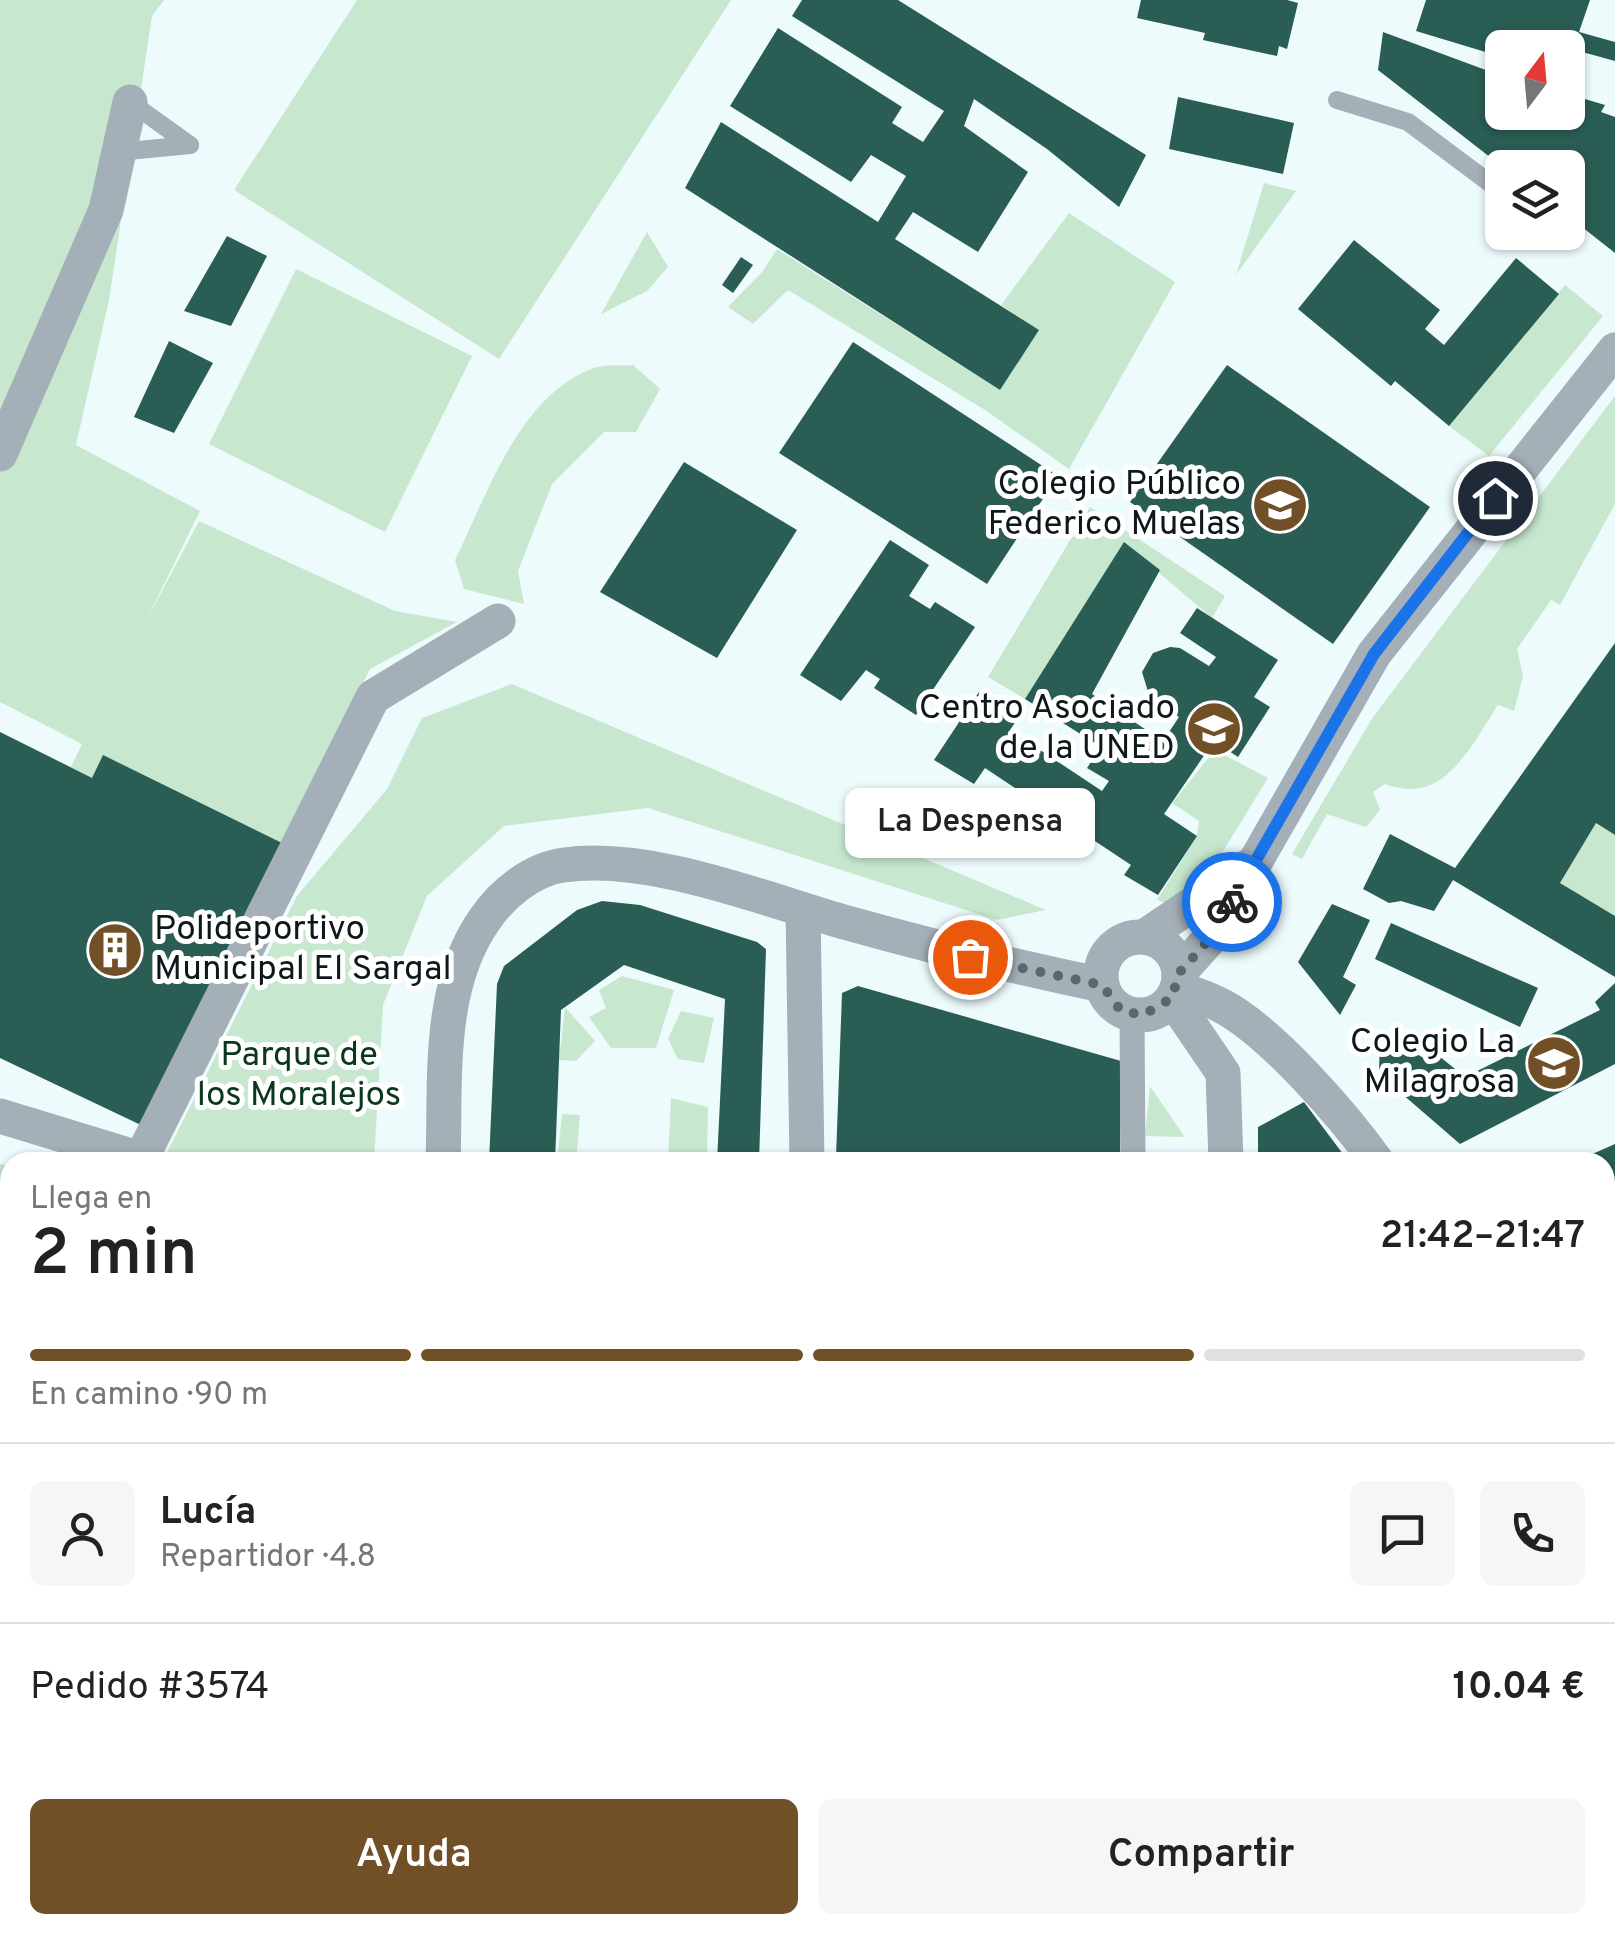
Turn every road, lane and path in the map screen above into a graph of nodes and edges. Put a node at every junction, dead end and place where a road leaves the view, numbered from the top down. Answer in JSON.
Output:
{"nodes":[{"id":1,"x":1337,"y":100,"type":"dead end"},
{"id":2,"x":130,"y":102,"type":"joint"},
{"id":3,"x":118,"y":152,"type":"junction"},
{"id":4,"x":1485,"y":180,"type":"edge"},
{"id":5,"x":1615,"y":350,"type":"edge"},
{"id":6,"x":0,"y":454,"type":"edge"},
{"id":7,"x":498,"y":621,"type":"dead end"},
{"id":8,"x":1254,"y":862,"type":"junction"},
{"id":9,"x":803,"y":910,"type":"junction"},
{"id":10,"x":1144,"y":938,"type":"junction"},
{"id":11,"x":1102,"y":985,"type":"junction"},
{"id":12,"x":1176,"y":986,"type":"junction"},
{"id":13,"x":1132,"y":1014,"type":"junction"},
{"id":14,"x":0,"y":1116,"type":"edge"},
{"id":15,"x":121,"y":1152,"type":"edge"},
{"id":16,"x":144,"y":1152,"type":"edge"},
{"id":17,"x":443,"y":1152,"type":"edge"},
{"id":18,"x":807,"y":1152,"type":"edge"},
{"id":19,"x":1133,"y":1152,"type":"edge"},
{"id":20,"x":1226,"y":1152,"type":"edge"},
{"id":21,"x":1369,"y":1152,"type":"edge"}],
"edges":[{"from":1,"to":4,"type":"lane"},
{"from":2,"to":3,"type":"street"},
{"from":2,"to":3,"type":"lane"},
{"from":3,"to":6,"type":"street"},
{"from":5,"to":8,"type":"street"},
{"from":7,"to":16,"type":"street"},
{"from":8,"to":10,"type":"street"},
{"from":8,"to":12,"type":"street"},
{"from":9,"to":11,"type":"street"},
{"from":9,"to":17,"type":"street"},
{"from":9,"to":18,"type":"street"},
{"from":10,"to":11,"type":"street"},
{"from":10,"to":12,"type":"street"},
{"from":11,"to":13,"type":"street"},
{"from":12,"to":13,"type":"street"},
{"from":12,"to":20,"type":"street"},
{"from":12,"to":21,"type":"street"},
{"from":13,"to":19,"type":"street"},
{"from":14,"to":15,"type":"street"}]}
